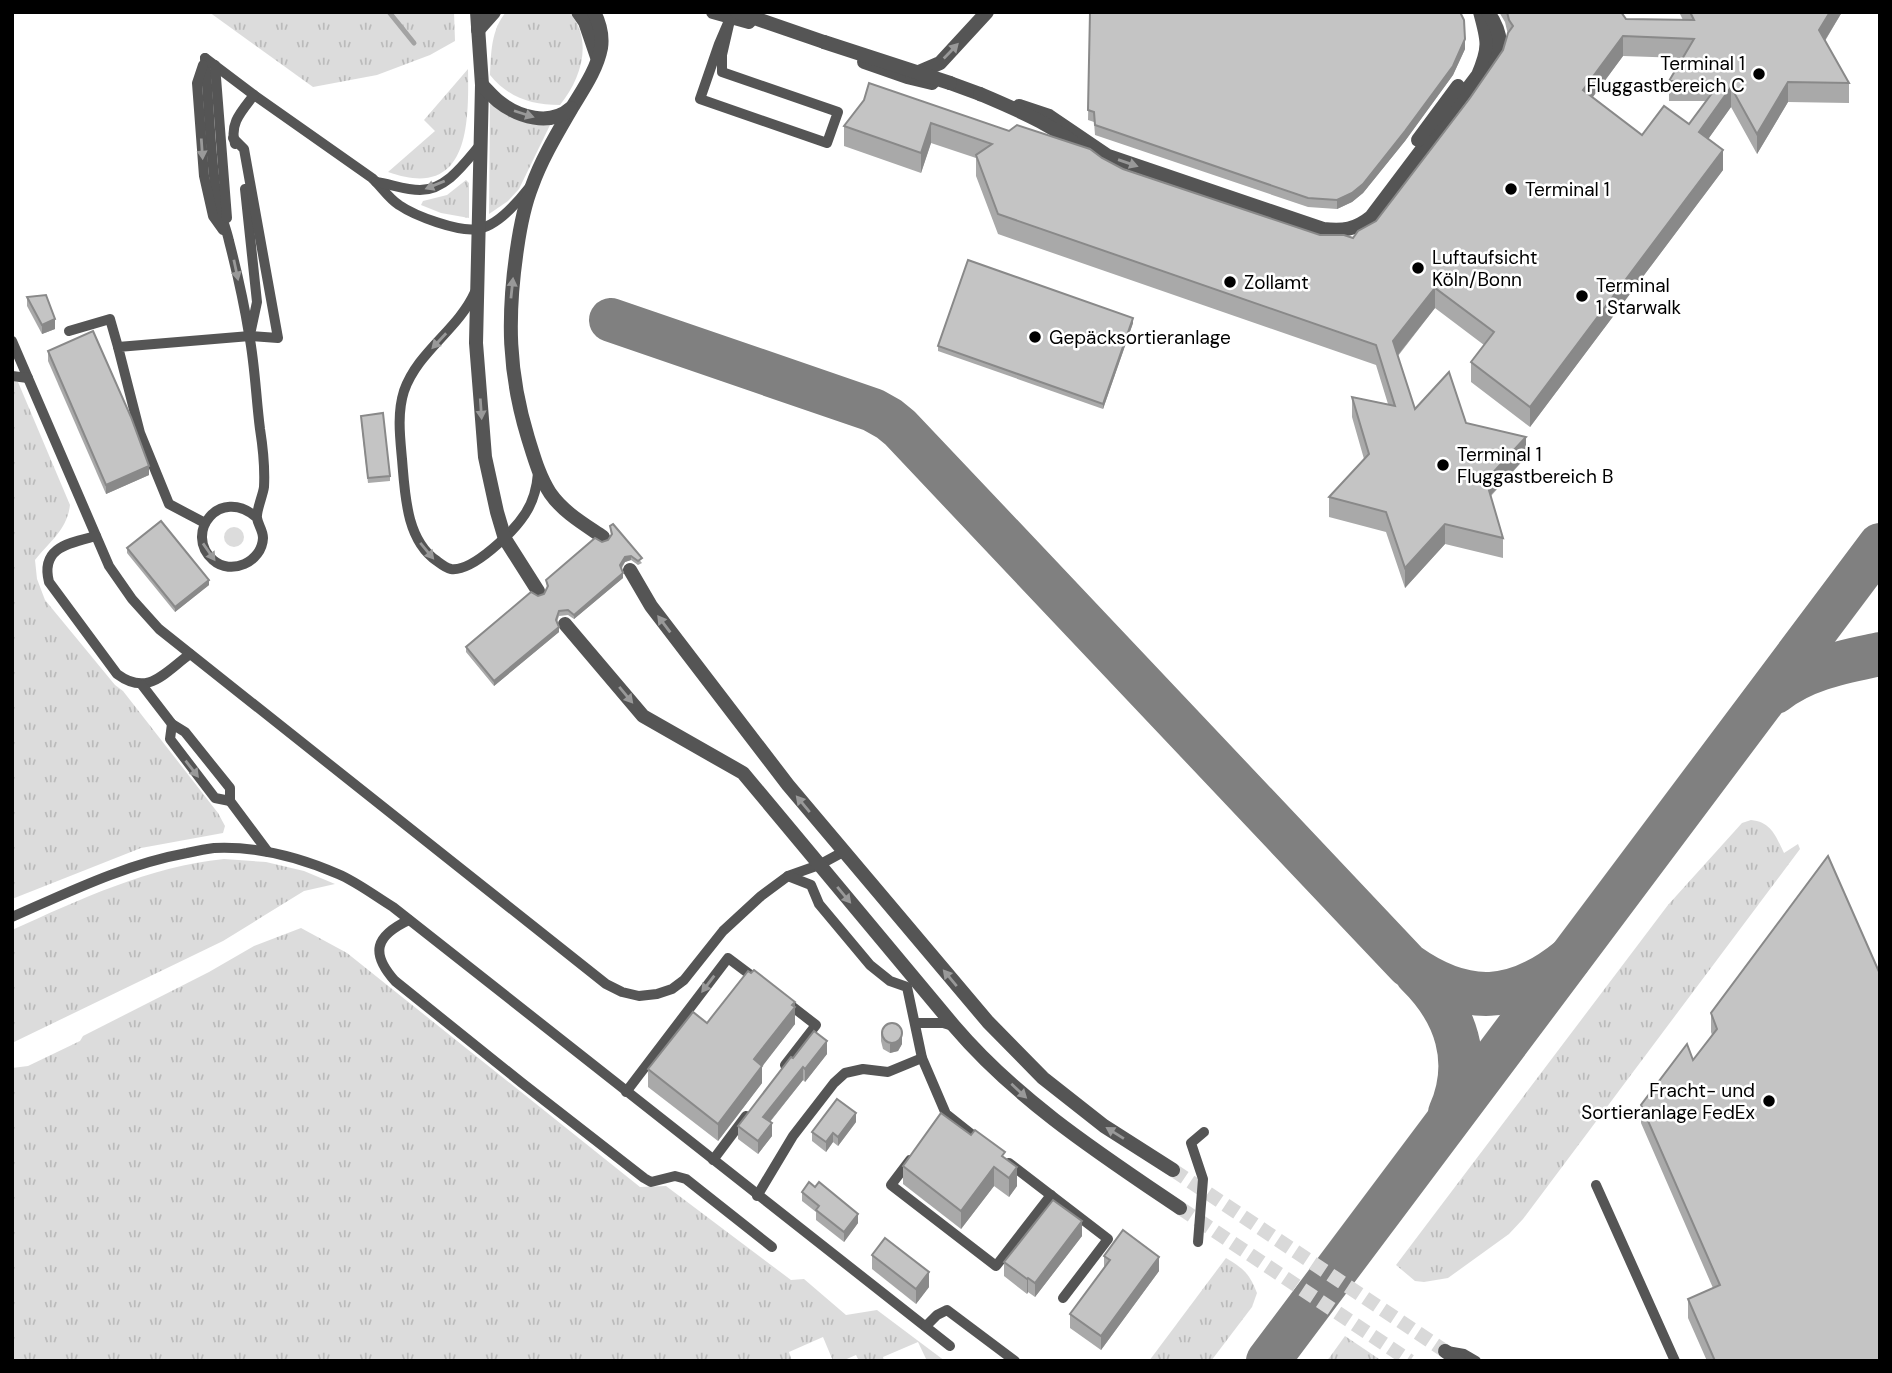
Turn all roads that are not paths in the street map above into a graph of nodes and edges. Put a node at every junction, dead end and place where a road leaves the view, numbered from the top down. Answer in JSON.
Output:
{"nodes":[{"id":1,"x":477,"y":12,"type":"edge"},
{"id":2,"x":494,"y":12,"type":"edge"},
{"id":3,"x":578,"y":12,"type":"edge"},
{"id":4,"x":594,"y":12,"type":"edge"},
{"id":5,"x":713,"y":12,"type":"edge"},
{"id":6,"x":987,"y":12,"type":"edge"},
{"id":7,"x":1474,"y":12,"type":"edge"},
{"id":8,"x":1480,"y":12,"type":"edge"},
{"id":9,"x":1488,"y":12,"type":"edge"},
{"id":10,"x":732,"y":13,"type":"edge"},
{"id":11,"x":478,"y":30,"type":"junction"},
{"id":12,"x":598,"y":59,"type":"junction"},
{"id":13,"x":215,"y":65,"type":"junction"},
{"id":14,"x":907,"y":77,"type":"junction"},
{"id":15,"x":482,"y":85,"type":"junction"},
{"id":16,"x":254,"y":95,"type":"junction"},
{"id":17,"x":573,"y":107,"type":"junction"},
{"id":18,"x":233,"y":138,"type":"junction"},
{"id":19,"x":480,"y":145,"type":"junction"},
{"id":20,"x":1112,"y":174,"type":"edge"},
{"id":21,"x":376,"y":182,"type":"junction"},
{"id":22,"x":533,"y":183,"type":"junction"},
{"id":23,"x":479,"y":229,"type":"junction"},
{"id":24,"x":1323,"y":229,"type":"junction"},
{"id":25,"x":229,"y":239,"type":"junction"},
{"id":26,"x":1359,"y":241,"type":"edge"},
{"id":27,"x":478,"y":285,"type":"junction"},
{"id":28,"x":69,"y":331,"type":"dead end"},
{"id":29,"x":250,"y":336,"type":"junction"},
{"id":30,"x":12,"y":341,"type":"edge"},
{"id":31,"x":118,"y":347,"type":"junction"},
{"id":32,"x":12,"y":376,"type":"edge"},
{"id":33,"x":28,"y":378,"type":"junction"},
{"id":34,"x":538,"y":470,"type":"junction"},
{"id":35,"x":256,"y":517,"type":"junction"},
{"id":36,"x":205,"y":523,"type":"junction"},
{"id":37,"x":96,"y":536,"type":"junction"},
{"id":38,"x":603,"y":537,"type":"dead end"},
{"id":39,"x":505,"y":539,"type":"junction"},
{"id":40,"x":630,"y":570,"type":"dead end"},
{"id":41,"x":538,"y":591,"type":"dead end"},
{"id":42,"x":565,"y":624,"type":"dead end"},
{"id":43,"x":190,"y":654,"type":"junction"},
{"id":44,"x":142,"y":685,"type":"junction"},
{"id":45,"x":172,"y":724,"type":"junction"},
{"id":46,"x":230,"y":801,"type":"junction"},
{"id":47,"x":268,"y":852,"type":"junction"},
{"id":48,"x":844,"y":852,"type":"junction"},
{"id":49,"x":819,"y":864,"type":"junction"},
{"id":50,"x":788,"y":876,"type":"junction"},
{"id":51,"x":12,"y":917,"type":"edge"},
{"id":52,"x":409,"y":920,"type":"junction"},
{"id":53,"x":761,"y":983,"type":"edge"},
{"id":54,"x":772,"y":992,"type":"edge"},
{"id":55,"x":916,"y":1023,"type":"junction"},
{"id":56,"x":954,"y":1026,"type":"junction"},
{"id":57,"x":922,"y":1058,"type":"junction"},
{"id":58,"x":776,"y":1077,"type":"edge"},
{"id":59,"x":626,"y":1092,"type":"junction"},
{"id":60,"x":752,"y":1108,"type":"edge"},
{"id":61,"x":946,"y":1114,"type":"junction"},
{"id":62,"x":938,"y":1124,"type":"edge"},
{"id":63,"x":1204,"y":1132,"type":"dead end"},
{"id":64,"x":988,"y":1146,"type":"edge"},
{"id":65,"x":914,"y":1155,"type":"edge"},
{"id":66,"x":998,"y":1155,"type":"edge"},
{"id":67,"x":713,"y":1160,"type":"junction"},
{"id":68,"x":1172,"y":1170,"type":"tunnel mouth"},
{"id":69,"x":1596,"y":1185,"type":"dead end"},
{"id":70,"x":1051,"y":1195,"type":"junction"},
{"id":71,"x":757,"y":1196,"type":"junction"},
{"id":72,"x":1180,"y":1208,"type":"tunnel mouth"},
{"id":73,"x":1198,"y":1242,"type":"dead end"},
{"id":74,"x":772,"y":1247,"type":"dead end"},
{"id":75,"x":1063,"y":1298,"type":"dead end"},
{"id":76,"x":926,"y":1326,"type":"junction"},
{"id":77,"x":950,"y":1346,"type":"dead end"},
{"id":78,"x":1445,"y":1351,"type":"joint"},
{"id":79,"x":1015,"y":1361,"type":"edge"},
{"id":80,"x":1459,"y":1361,"type":"edge"},
{"id":81,"x":1476,"y":1361,"type":"edge"},
{"id":82,"x":1675,"y":1361,"type":"edge"}],
"edges":[{"from":1,"to":11,"type":"street"},
{"from":2,"to":11,"type":"street"},
{"from":3,"to":12,"type":"street"},
{"from":4,"to":12,"type":"street"},
{"from":5,"to":10,"type":"street"},
{"from":14,"to":6,"type":"street","one_way":true},
{"from":7,"to":24,"type":"street"},
{"from":8,"to":24,"type":"street"},
{"from":9,"to":26,"type":"street","bridge":true},
{"from":10,"to":10,"type":"lane"},
{"from":10,"to":14,"type":"street"},
{"from":10,"to":20,"type":"street","bridge":true},
{"from":11,"to":15,"type":"street"},
{"from":12,"to":17,"type":"street"},
{"from":13,"to":16,"type":"lane"},
{"from":13,"to":25,"type":"lane"},
{"from":13,"to":25,"type":"lane","one_way":true},
{"from":14,"to":24,"type":"street","one_way":true},
{"from":15,"to":17,"type":"street","one_way":true},
{"from":15,"to":19,"type":"street"},
{"from":16,"to":18,"type":"lane"},
{"from":16,"to":21,"type":"lane"},
{"from":17,"to":22,"type":"street"},
{"from":18,"to":29,"type":"lane"},
{"from":18,"to":29,"type":"lane"},
{"from":19,"to":21,"type":"lane","one_way":true},
{"from":19,"to":23,"type":"street"},
{"from":21,"to":23,"type":"lane"},
{"from":22,"to":23,"type":"lane"},
{"from":34,"to":22,"type":"street","one_way":true},
{"from":23,"to":27,"type":"street"},
{"from":25,"to":29,"type":"lane","one_way":true},
{"from":27,"to":39,"type":"street","one_way":true},
{"from":27,"to":39,"type":"lane","one_way":true},
{"from":28,"to":31,"type":"lane"},
{"from":29,"to":31,"type":"lane"},
{"from":29,"to":35,"type":"lane"},
{"from":30,"to":33,"type":"lane"},
{"from":31,"to":36,"type":"lane"},
{"from":32,"to":33,"type":"lane"},
{"from":33,"to":37,"type":"lane"},
{"from":34,"to":38,"type":"street"},
{"from":34,"to":39,"type":"lane"},
{"from":35,"to":36,"type":"lane"},
{"from":36,"to":35,"type":"lane","one_way":true},
{"from":37,"to":43,"type":"lane"},
{"from":37,"to":44,"type":"lane"},
{"from":39,"to":41,"type":"street"},
{"from":48,"to":40,"type":"street","one_way":true},
{"from":42,"to":49,"type":"street","one_way":true},
{"from":43,"to":44,"type":"lane"},
{"from":43,"to":50,"type":"lane"},
{"from":44,"to":45,"type":"lane"},
{"from":45,"to":46,"type":"lane"},
{"from":45,"to":46,"type":"lane","one_way":true},
{"from":46,"to":47,"type":"lane"},
{"from":47,"to":51,"type":"lane"},
{"from":47,"to":52,"type":"lane"},
{"from":48,"to":49,"type":"lane"},
{"from":68,"to":48,"type":"street","one_way":true},
{"from":49,"to":50,"type":"lane"},
{"from":49,"to":56,"type":"street","one_way":true},
{"from":50,"to":55,"type":"lane"},
{"from":52,"to":59,"type":"lane"},
{"from":52,"to":74,"type":"lane"},
{"from":53,"to":59,"type":"lane","one_way":true},
{"from":54,"to":58,"type":"lane"},
{"from":55,"to":56,"type":"lane"},
{"from":55,"to":57,"type":"lane"},
{"from":56,"to":72,"type":"street","one_way":true},
{"from":57,"to":61,"type":"lane"},
{"from":57,"to":71,"type":"lane"},
{"from":59,"to":67,"type":"lane"},
{"from":60,"to":67,"type":"lane"},
{"from":61,"to":62,"type":"lane"},
{"from":61,"to":64,"type":"lane"},
{"from":63,"to":73,"type":"lane"},
{"from":65,"to":70,"type":"lane"},
{"from":66,"to":70,"type":"lane"},
{"from":67,"to":71,"type":"lane"},
{"from":69,"to":82,"type":"lane"},
{"from":70,"to":75,"type":"lane"},
{"from":71,"to":76,"type":"lane"},
{"from":76,"to":77,"type":"lane"},
{"from":76,"to":79,"type":"lane"},
{"from":78,"to":80,"type":"street"},
{"from":78,"to":81,"type":"lane"}]}
